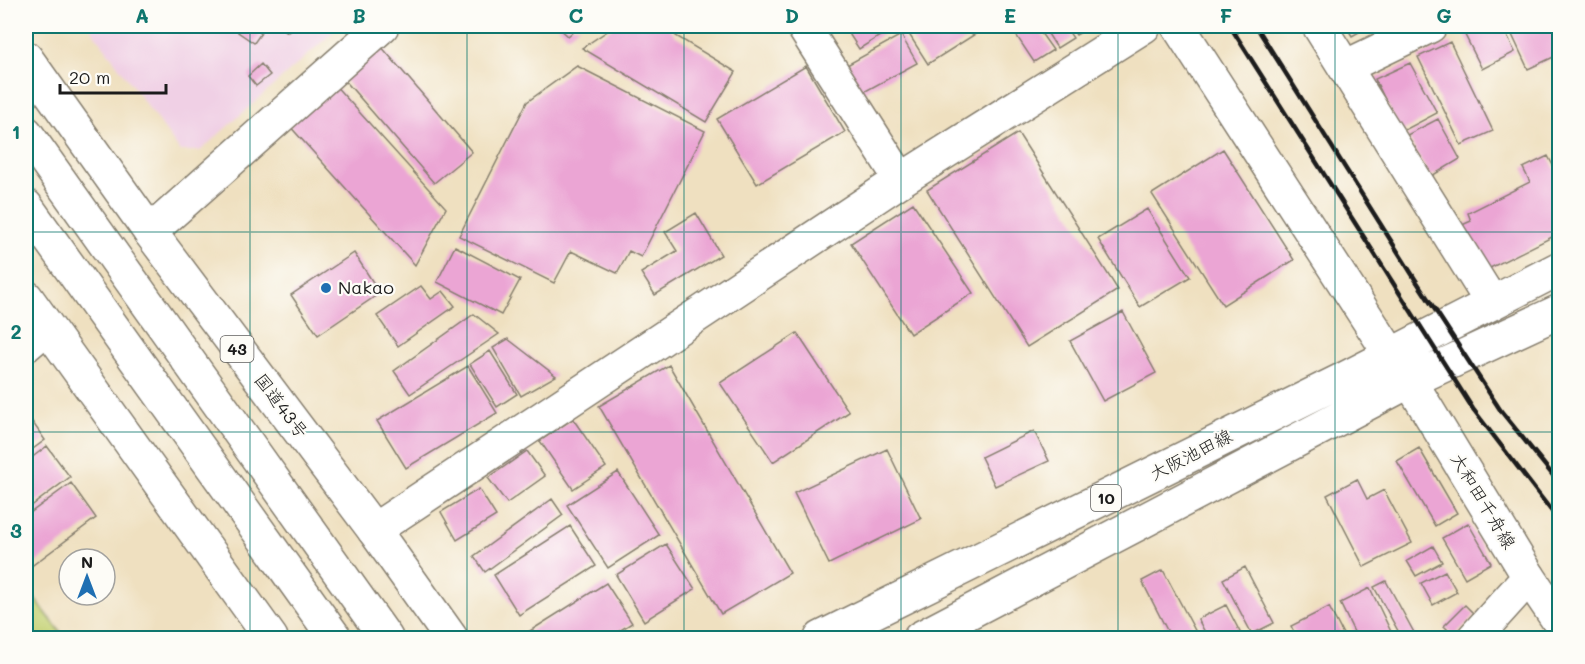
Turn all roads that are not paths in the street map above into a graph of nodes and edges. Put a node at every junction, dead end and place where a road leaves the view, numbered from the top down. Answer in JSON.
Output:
{"nodes":[{"id":1,"x":381,"y":26,"type":"edge"},
{"id":2,"x":803,"y":26,"type":"edge"},
{"id":3,"x":1144,"y":26,"type":"edge"},
{"id":4,"x":1178,"y":26,"type":"edge"},
{"id":5,"x":1319,"y":26,"type":"edge"},
{"id":6,"x":1430,"y":26,"type":"edge"},
{"id":7,"x":26,"y":57,"type":"edge"},
{"id":8,"x":1345,"y":67,"type":"junction"},
{"id":9,"x":26,"y":133,"type":"edge"},
{"id":10,"x":901,"y":180,"type":"junction"},
{"id":11,"x":26,"y":206,"type":"edge"},
{"id":12,"x":150,"y":232,"type":"junction"},
{"id":13,"x":1560,"y":268,"type":"edge"},
{"id":14,"x":26,"y":297,"type":"edge"},
{"id":15,"x":1492,"y":303,"type":"junction"},
{"id":16,"x":1560,"y":311,"type":"edge"},
{"id":17,"x":36,"y":336,"type":"edge"},
{"id":18,"x":1401,"y":368,"type":"junction"},
{"id":19,"x":374,"y":530,"type":"junction"},
{"id":20,"x":1529,"y":577,"type":"junction"},
{"id":21,"x":1560,"y":623,"type":"edge"},
{"id":22,"x":271,"y":639,"type":"edge"},
{"id":23,"x":336,"y":639,"type":"edge"},
{"id":24,"x":386,"y":639,"type":"edge"},
{"id":25,"x":451,"y":639,"type":"edge"},
{"id":26,"x":821,"y":639,"type":"edge"},
{"id":27,"x":920,"y":639,"type":"edge"},
{"id":28,"x":1474,"y":639,"type":"edge"}],
"edges":[{"from":1,"to":12,"type":"main road"},
{"from":2,"to":10,"type":"main road"},
{"from":3,"to":10,"type":"main road"},
{"from":4,"to":18,"type":"main road","name":"大和田千舟線"},
{"from":5,"to":8,"type":"main road"},
{"from":6,"to":8,"type":"main road"},
{"from":7,"to":12,"type":"main road","name":"国道43号","number":"43"},
{"from":8,"to":15,"type":"main road"},
{"from":9,"to":24,"type":"main road","number":"43"},
{"from":10,"to":19,"type":"main road"},
{"from":11,"to":23,"type":"main road"},
{"from":12,"to":19,"type":"main road","name":"国道43号","number":"43"},
{"from":13,"to":15,"type":"main road","name":"大阪池田線","number":"10"},
{"from":14,"to":17,"type":"main road"},
{"from":15,"to":18,"type":"main road","name":"大阪池田線","number":"10"},
{"from":16,"to":18,"type":"main road","name":"大阪池田線","number":"10"},
{"from":17,"to":22,"type":"main road"},
{"from":18,"to":20,"type":"main road","name":"大和田千舟線"},
{"from":18,"to":26,"type":"main road","name":"大阪池田線","number":"10"},
{"from":18,"to":27,"type":"main road","name":"大阪池田線","number":"10"},
{"from":19,"to":25,"type":"main road","name":"国道43号","number":"43"},
{"from":20,"to":21,"type":"main road","name":"大和田千舟線"},
{"from":20,"to":28,"type":"main road"}]}
